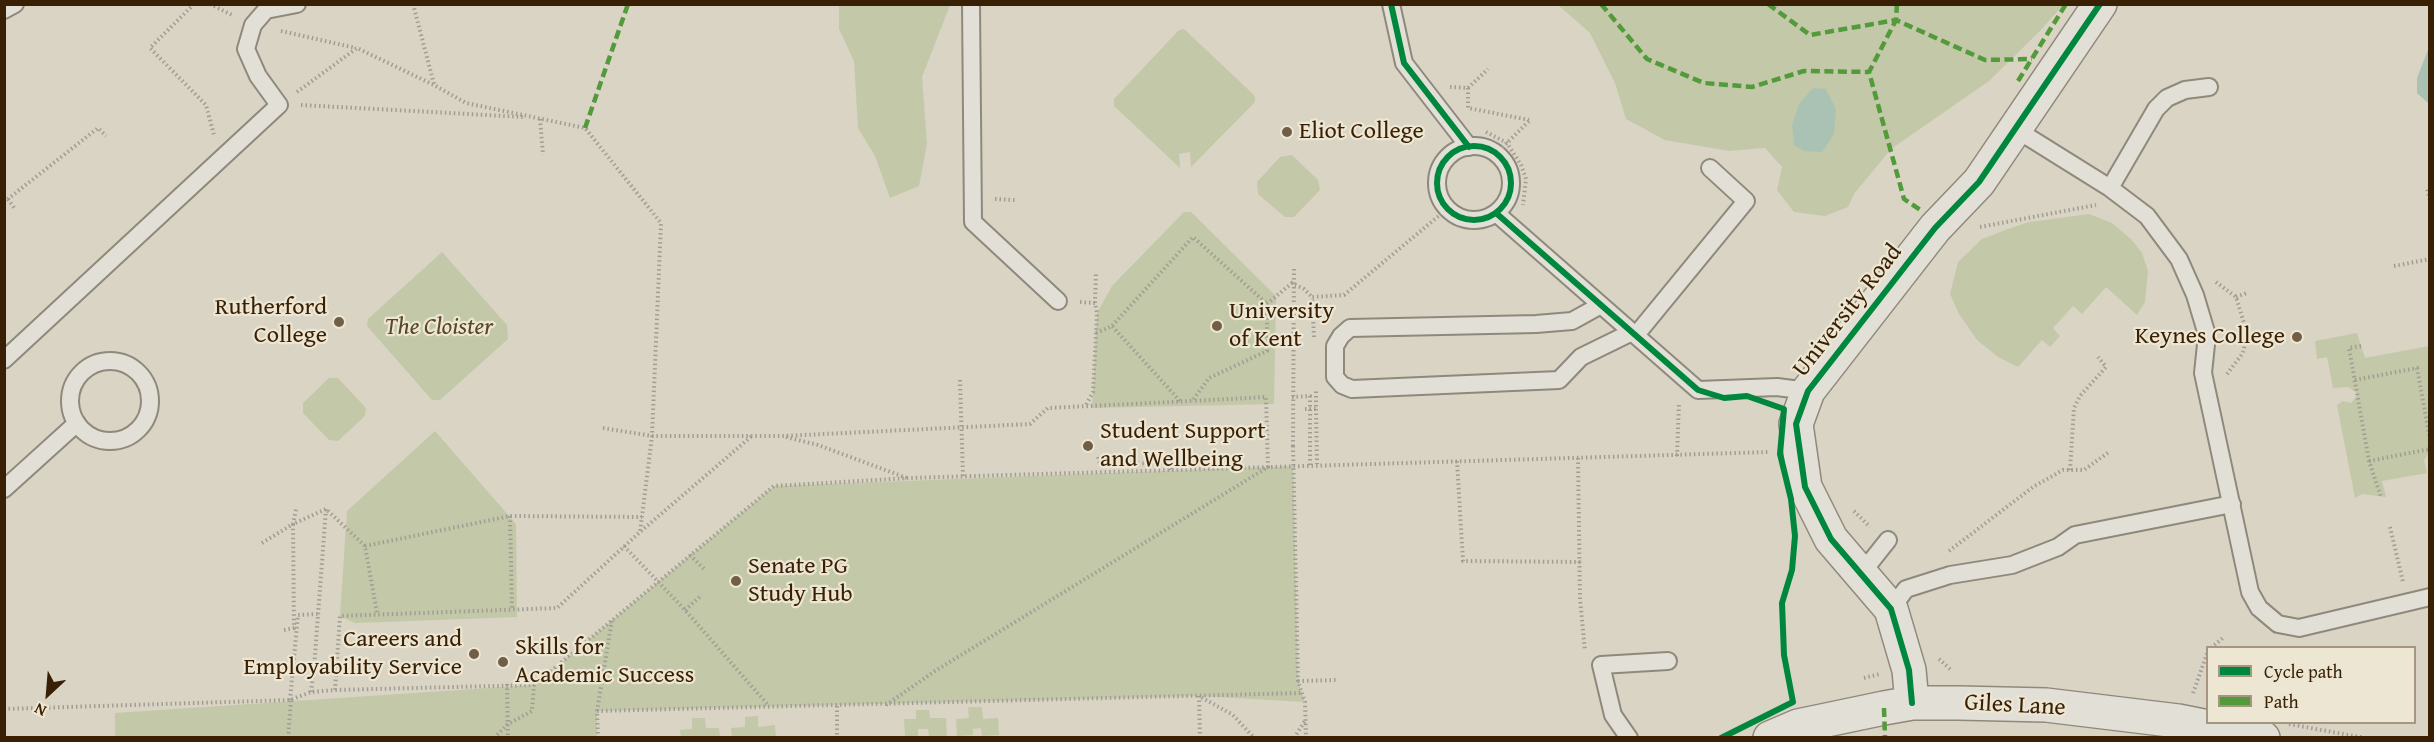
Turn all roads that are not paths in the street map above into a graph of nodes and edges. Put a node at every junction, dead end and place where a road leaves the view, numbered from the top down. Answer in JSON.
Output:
{"nodes":[{"id":1,"x":15,"y":4,"type":"edge"},
{"id":2,"x":297,"y":4,"type":"edge"},
{"id":3,"x":971,"y":4,"type":"edge"},
{"id":4,"x":1391,"y":4,"type":"edge"},
{"id":5,"x":2100,"y":4,"type":"edge"},
{"id":6,"x":4,"y":10,"type":"edge"},
{"id":7,"x":2209,"y":87,"type":"dead end"},
{"id":8,"x":2017,"y":130,"type":"junction"},
{"id":9,"x":1469,"y":147,"type":"junction"},
{"id":10,"x":1710,"y":168,"type":"dead end"},
{"id":11,"x":2114,"y":190,"type":"junction"},
{"id":12,"x":1496,"y":213,"type":"junction"},
{"id":13,"x":1058,"y":301,"type":"road end"},
{"id":14,"x":1601,"y":305,"type":"junction"},
{"id":15,"x":1634,"y":334,"type":"junction"},
{"id":16,"x":4,"y":360,"type":"edge"},
{"id":17,"x":1808,"y":391,"type":"junction"},
{"id":18,"x":76,"y":423,"type":"junction"},
{"id":19,"x":4,"y":489,"type":"edge"},
{"id":20,"x":2232,"y":504,"type":"junction"},
{"id":21,"x":1886,"y":543,"type":"road end"},
{"id":22,"x":1861,"y":574,"type":"junction"},
{"id":23,"x":2430,"y":597,"type":"edge"},
{"id":24,"x":1891,"y":609,"type":"junction"},
{"id":25,"x":1668,"y":661,"type":"dead end"},
{"id":26,"x":1912,"y":703,"type":"junction"},
{"id":27,"x":2206,"y":724,"type":"edge"},
{"id":28,"x":2207,"y":724,"type":"edge"},
{"id":29,"x":2275,"y":731,"type":"edge"},
{"id":30,"x":1629,"y":738,"type":"edge"},
{"id":31,"x":1770,"y":738,"type":"edge"}],
"edges":[{"from":1,"to":6,"type":"lane"},
{"from":2,"to":16,"type":"lane"},
{"from":3,"to":13,"type":"lane"},
{"from":4,"to":9,"type":"lane"},
{"from":5,"to":8,"type":"street","name":"University Road"},
{"from":7,"to":11,"type":"lane"},
{"from":8,"to":11,"type":"lane"},
{"from":8,"to":17,"type":"street","name":"University Road"},
{"from":9,"to":12,"type":"lane"},
{"from":9,"to":12,"type":"lane"},
{"from":10,"to":15,"type":"lane"},
{"from":11,"to":20,"type":"lane"},
{"from":12,"to":14,"type":"lane"},
{"from":14,"to":15,"type":"lane"},
{"from":14,"to":15,"type":"lane"},
{"from":15,"to":17,"type":"lane"},
{"from":17,"to":22,"type":"street","name":"University Road"},
{"from":18,"to":18,"type":"lane"},
{"from":18,"to":19,"type":"lane"},
{"from":20,"to":23,"type":"lane"},
{"from":20,"to":24,"type":"lane"},
{"from":21,"to":22,"type":"lane"},
{"from":22,"to":24,"type":"street","name":"University Road"},
{"from":24,"to":26,"type":"street","name":"University Road"},
{"from":25,"to":30,"type":"lane"},
{"from":26,"to":27,"type":"street","name":"Giles Lane"},
{"from":26,"to":31,"type":"street","name":"Giles Lane"},
{"from":28,"to":29,"type":"street","name":"Giles Lane"}]}
